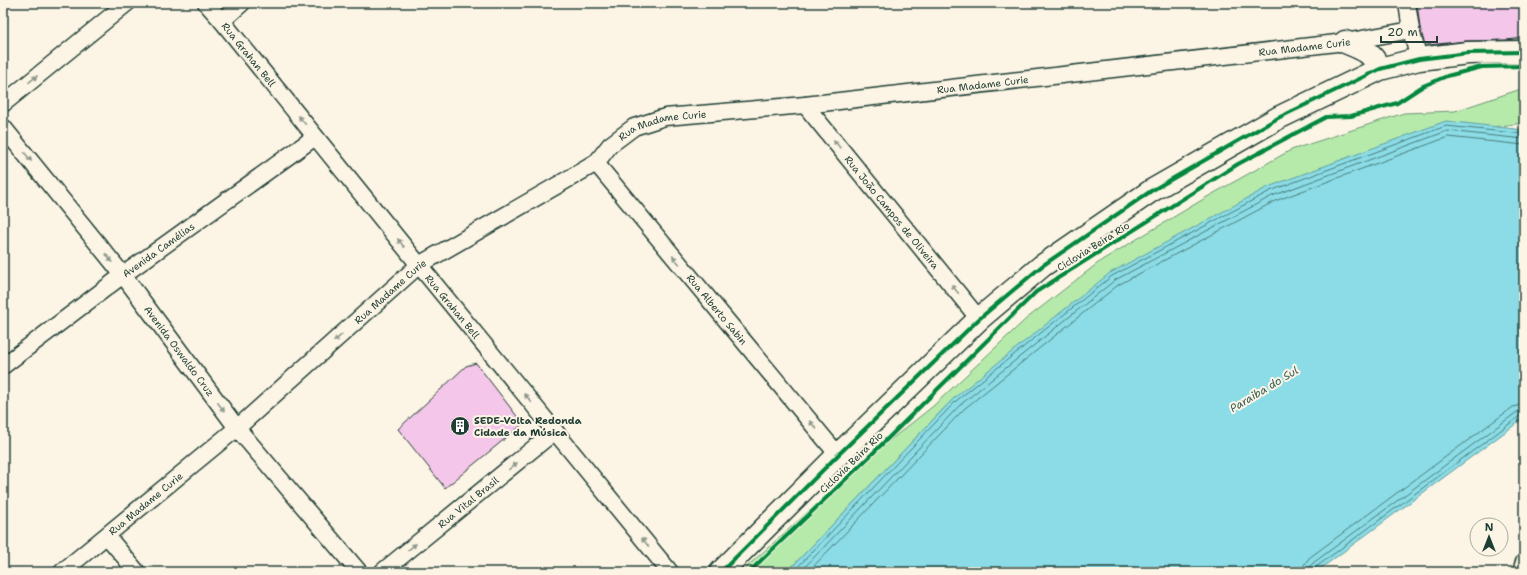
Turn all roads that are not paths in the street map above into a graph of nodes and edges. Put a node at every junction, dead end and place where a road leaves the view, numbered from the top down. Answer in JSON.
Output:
{"nodes":[{"id":1,"x":127,"y":3,"type":"edge"},
{"id":2,"x":206,"y":3,"type":"edge"},
{"id":3,"x":242,"y":3,"type":"edge"},
{"id":4,"x":1408,"y":3,"type":"edge"},
{"id":5,"x":222,"y":21,"type":"junction"},
{"id":6,"x":1411,"y":30,"type":"junction"},
{"id":7,"x":1345,"y":42,"type":"junction"},
{"id":8,"x":1524,"y":52,"type":"edge"},
{"id":9,"x":1419,"y":59,"type":"junction"},
{"id":10,"x":1380,"y":69,"type":"junction"},
{"id":11,"x":3,"y":104,"type":"edge"},
{"id":12,"x":806,"y":105,"type":"junction"},
{"id":13,"x":3,"y":127,"type":"edge"},
{"id":14,"x":315,"y":137,"type":"junction"},
{"id":15,"x":596,"y":163,"type":"junction"},
{"id":16,"x":419,"y":266,"type":"junction"},
{"id":17,"x":123,"y":275,"type":"junction"},
{"id":18,"x":979,"y":319,"type":"junction"},
{"id":19,"x":3,"y":366,"type":"edge"},
{"id":20,"x":237,"y":428,"type":"junction"},
{"id":21,"x":555,"y":431,"type":"junction"},
{"id":22,"x":838,"y":455,"type":"junction"},
{"id":23,"x":107,"y":536,"type":"junction"},
{"id":24,"x":1524,"y":563,"type":"edge"},
{"id":25,"x":62,"y":572,"type":"edge"},
{"id":26,"x":137,"y":572,"type":"edge"},
{"id":27,"x":359,"y":572,"type":"edge"},
{"id":28,"x":382,"y":572,"type":"edge"},
{"id":29,"x":670,"y":572,"type":"edge"},
{"id":30,"x":721,"y":572,"type":"edge"},
{"id":31,"x":1521,"y":572,"type":"edge"}],
"edges":[{"from":11,"to":1,"type":"street","one_way":true},
{"from":2,"to":5,"type":"street","name":"Rua Grahan Bell"},
{"from":3,"to":5,"type":"street"},
{"from":4,"to":6,"type":"street"},
{"from":14,"to":5,"type":"street","name":"Rua Grahan Bell","one_way":true},
{"from":6,"to":7,"type":"street","name":"Rua Madame Curie"},
{"from":6,"to":9,"type":"street"},
{"from":7,"to":10,"type":"main road"},
{"from":7,"to":12,"type":"street","name":"Rua Madame Curie"},
{"from":8,"to":9,"type":"main road"},
{"from":9,"to":10,"type":"main road"},
{"from":10,"to":18,"type":"main road"},
{"from":12,"to":15,"type":"street","name":"Rua Madame Curie"},
{"from":18,"to":12,"type":"street","name":"Rua João Campos de Oliveira","one_way":true},
{"from":13,"to":17,"type":"street","name":"Avenida Oswaldo Cruz","one_way":true},
{"from":16,"to":14,"type":"street","name":"Rua Grahan Bell","one_way":true},
{"from":14,"to":17,"type":"street","name":"Avenida Camélias"},
{"from":15,"to":16,"type":"street","name":"Rua Madame Curie"},
{"from":22,"to":15,"type":"street","name":"Rua Alberto Sabin","one_way":true},
{"from":16,"to":20,"type":"street","name":"Rua Madame Curie","one_way":true},
{"from":21,"to":16,"type":"street","name":"Rua Grahan Bell","one_way":true},
{"from":17,"to":19,"type":"street","name":"Avenida Camélias"},
{"from":17,"to":20,"type":"street","name":"Avenida Oswaldo Cruz","one_way":true},
{"from":18,"to":22,"type":"main road"},
{"from":20,"to":23,"type":"street","name":"Rua Madame Curie"},
{"from":20,"to":27,"type":"street","name":"Avenida Oswaldo Cruz"},
{"from":28,"to":21,"type":"street","name":"Rua Vital Brasil","one_way":true},
{"from":29,"to":21,"type":"street","name":"Rua Grahan Bell","one_way":true},
{"from":22,"to":30,"type":"main road"},
{"from":23,"to":25,"type":"street","name":"Rua Madame Curie"},
{"from":23,"to":26,"type":"street"},
{"from":24,"to":31,"type":"street"}]}
